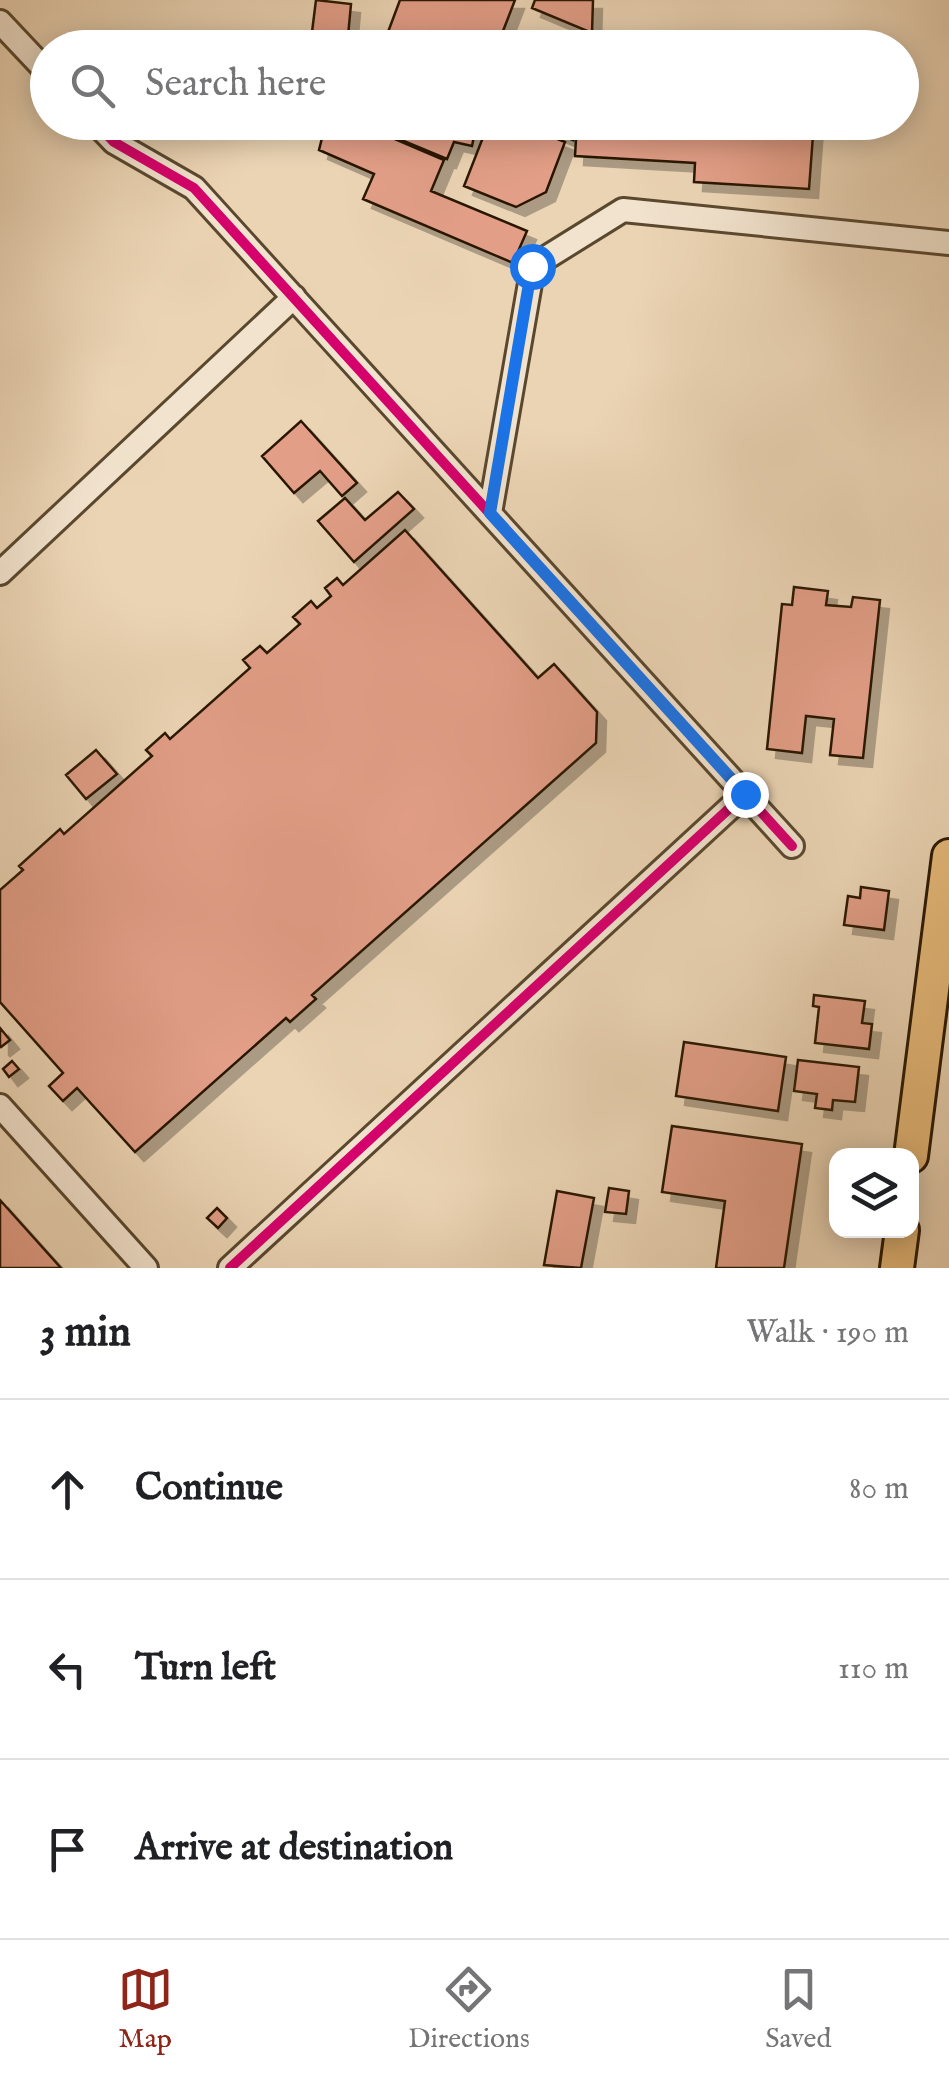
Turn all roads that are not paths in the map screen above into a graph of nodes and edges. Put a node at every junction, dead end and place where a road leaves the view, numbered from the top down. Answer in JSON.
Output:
{"nodes":[{"id":1,"x":0,"y":22,"type":"edge"},
{"id":2,"x":30,"y":53,"type":"edge"},
{"id":3,"x":112,"y":140,"type":"edge"},
{"id":4,"x":949,"y":243,"type":"edge"},
{"id":5,"x":294,"y":297,"type":"junction"},
{"id":6,"x":490,"y":513,"type":"junction"},
{"id":7,"x":0,"y":574,"type":"edge"},
{"id":8,"x":745,"y":794,"type":"junction"},
{"id":9,"x":792,"y":846,"type":"dead end"},
{"id":10,"x":949,"y":856,"type":"edge"},
{"id":11,"x":0,"y":1106,"type":"edge"},
{"id":12,"x":912,"y":1148,"type":"edge"},
{"id":13,"x":901,"y":1238,"type":"edge"},
{"id":14,"x":146,"y":1268,"type":"edge"},
{"id":15,"x":230,"y":1268,"type":"edge"},
{"id":16,"x":897,"y":1268,"type":"edge"}],
"edges":[{"from":1,"to":2,"type":"street"},
{"from":3,"to":5,"type":"street"},
{"from":4,"to":6,"type":"street"},
{"from":5,"to":6,"type":"street"},
{"from":5,"to":7,"type":"street"},
{"from":6,"to":8,"type":"street"},
{"from":8,"to":9,"type":"street"},
{"from":8,"to":15,"type":"street"},
{"from":10,"to":12,"type":"highway"},
{"from":11,"to":14,"type":"street"},
{"from":13,"to":16,"type":"highway"}]}
